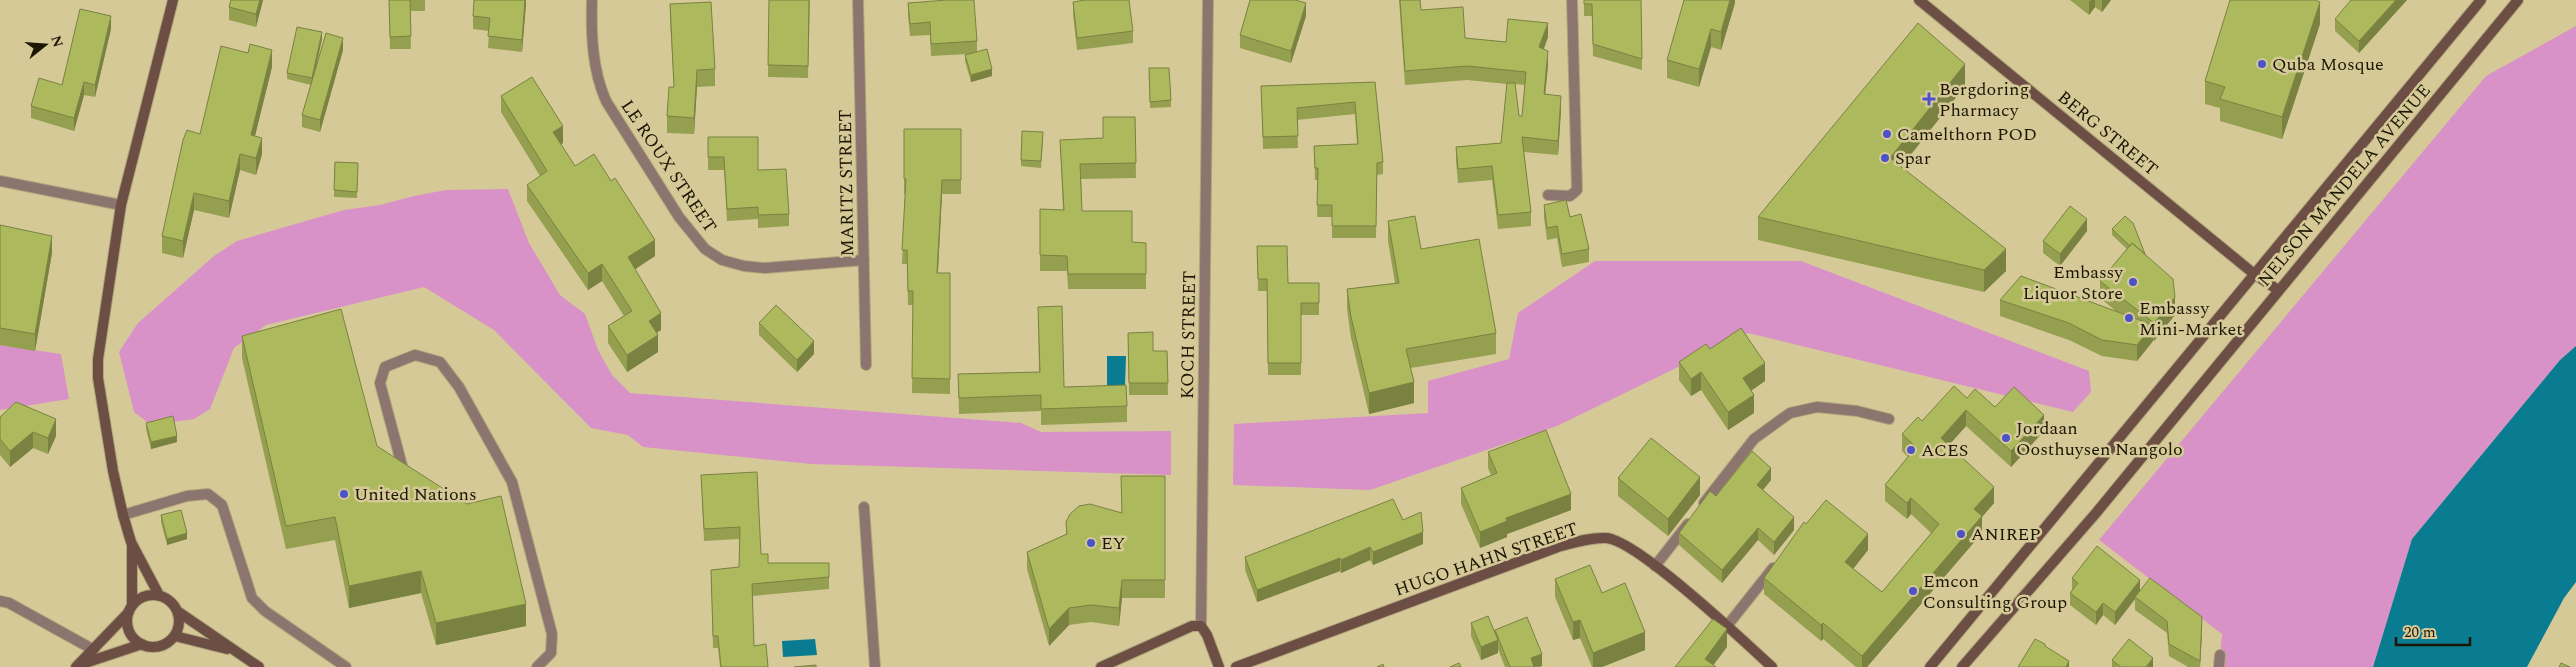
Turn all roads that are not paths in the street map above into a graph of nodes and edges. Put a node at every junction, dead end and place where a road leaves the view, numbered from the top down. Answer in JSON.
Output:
{"nodes":[{"id":1,"x":173,"y":0,"type":"edge"},
{"id":2,"x":592,"y":0,"type":"edge"},
{"id":3,"x":858,"y":0,"type":"edge"},
{"id":4,"x":1208,"y":0,"type":"edge"},
{"id":5,"x":1572,"y":0,"type":"edge"},
{"id":6,"x":1919,"y":0,"type":"edge"},
{"id":7,"x":2481,"y":0,"type":"edge"},
{"id":8,"x":2518,"y":0,"type":"edge"},
{"id":9,"x":0,"y":181,"type":"edge"},
{"id":10,"x":1548,"y":195,"type":"dead end"},
{"id":11,"x":121,"y":205,"type":"junction"},
{"id":12,"x":864,"y":260,"type":"junction"},
{"id":13,"x":2253,"y":273,"type":"junction"},
{"id":14,"x":2278,"y":290,"type":"junction"},
{"id":15,"x":866,"y":365,"type":"dead end"},
{"id":16,"x":1889,"y":419,"type":"dead end"},
{"id":17,"x":404,"y":474,"type":"edge"},
{"id":18,"x":864,"y":507,"type":"dead end"},
{"id":19,"x":123,"y":515,"type":"junction"},
{"id":20,"x":132,"y":542,"type":"junction"},
{"id":21,"x":1780,"y":558,"type":"edge"},
{"id":22,"x":1655,"y":566,"type":"junction"},
{"id":23,"x":159,"y":595,"type":"junction"},
{"id":24,"x":0,"y":601,"type":"edge"},
{"id":25,"x":131,"y":609,"type":"junction"},
{"id":26,"x":177,"y":611,"type":"junction"},
{"id":27,"x":1201,"y":626,"type":"junction"},
{"id":28,"x":1727,"y":626,"type":"junction"},
{"id":29,"x":174,"y":636,"type":"junction"},
{"id":30,"x":142,"y":644,"type":"junction"},
{"id":31,"x":94,"y":650,"type":"junction"},
{"id":32,"x":233,"y":650,"type":"junction"},
{"id":33,"x":2220,"y":655,"type":"dead end"},
{"id":34,"x":75,"y":667,"type":"edge"},
{"id":35,"x":259,"y":667,"type":"edge"},
{"id":36,"x":346,"y":667,"type":"edge"},
{"id":37,"x":537,"y":667,"type":"edge"},
{"id":38,"x":875,"y":667,"type":"edge"},
{"id":39,"x":1101,"y":667,"type":"edge"},
{"id":40,"x":1218,"y":667,"type":"edge"},
{"id":41,"x":1236,"y":667,"type":"edge"},
{"id":42,"x":1772,"y":667,"type":"edge"},
{"id":43,"x":1930,"y":667,"type":"edge"},
{"id":44,"x":1962,"y":667,"type":"edge"},
{"id":45,"x":2219,"y":667,"type":"edge"}],
"edges":[{"from":1,"to":11,"type":"street"},
{"from":2,"to":12,"type":"street","name":"LE ROUX STREET"},
{"from":3,"to":12,"type":"street","name":"MARITZ STREET"},
{"from":4,"to":27,"type":"street","name":"KOCH STREET"},
{"from":5,"to":10,"type":"street"},
{"from":6,"to":13,"type":"street","name":"BERG STREET"},
{"from":7,"to":13,"type":"street","name":"NELSON MANDELA AVENUE"},
{"from":8,"to":14,"type":"street","name":"NELSON MANDELA AVENUE"},
{"from":9,"to":11,"type":"street"},
{"from":11,"to":19,"type":"street"},
{"from":12,"to":15,"type":"street","name":"MARITZ STREET"},
{"from":13,"to":14,"type":"street","name":"BERG STREET"},
{"from":13,"to":43,"type":"street","name":"NELSON MANDELA AVENUE"},
{"from":14,"to":44,"type":"street","name":"NELSON MANDELA AVENUE"},
{"from":16,"to":22,"type":"street"},
{"from":17,"to":37,"type":"street"},
{"from":18,"to":38,"type":"street"},
{"from":19,"to":20,"type":"street"},
{"from":19,"to":36,"type":"street"},
{"from":20,"to":23,"type":"street"},
{"from":20,"to":25,"type":"street"},
{"from":21,"to":28,"type":"street"},
{"from":22,"to":28,"type":"street","name":"HUGO HAHN STREET"},
{"from":22,"to":41,"type":"street","name":"HUGO HAHN STREET"},
{"from":23,"to":25,"type":"street"},
{"from":23,"to":26,"type":"street"},
{"from":24,"to":31,"type":"street"},
{"from":25,"to":30,"type":"street"},
{"from":25,"to":31,"type":"street"},
{"from":26,"to":29,"type":"street"},
{"from":26,"to":32,"type":"street"},
{"from":27,"to":39,"type":"street"},
{"from":27,"to":40,"type":"street","name":"KOCH STREET"},
{"from":28,"to":42,"type":"street","name":"HUGO HAHN STREET"},
{"from":29,"to":30,"type":"street"},
{"from":29,"to":32,"type":"street"},
{"from":30,"to":34,"type":"street"},
{"from":31,"to":34,"type":"street"},
{"from":32,"to":35,"type":"street"},
{"from":33,"to":45,"type":"street"}]}
